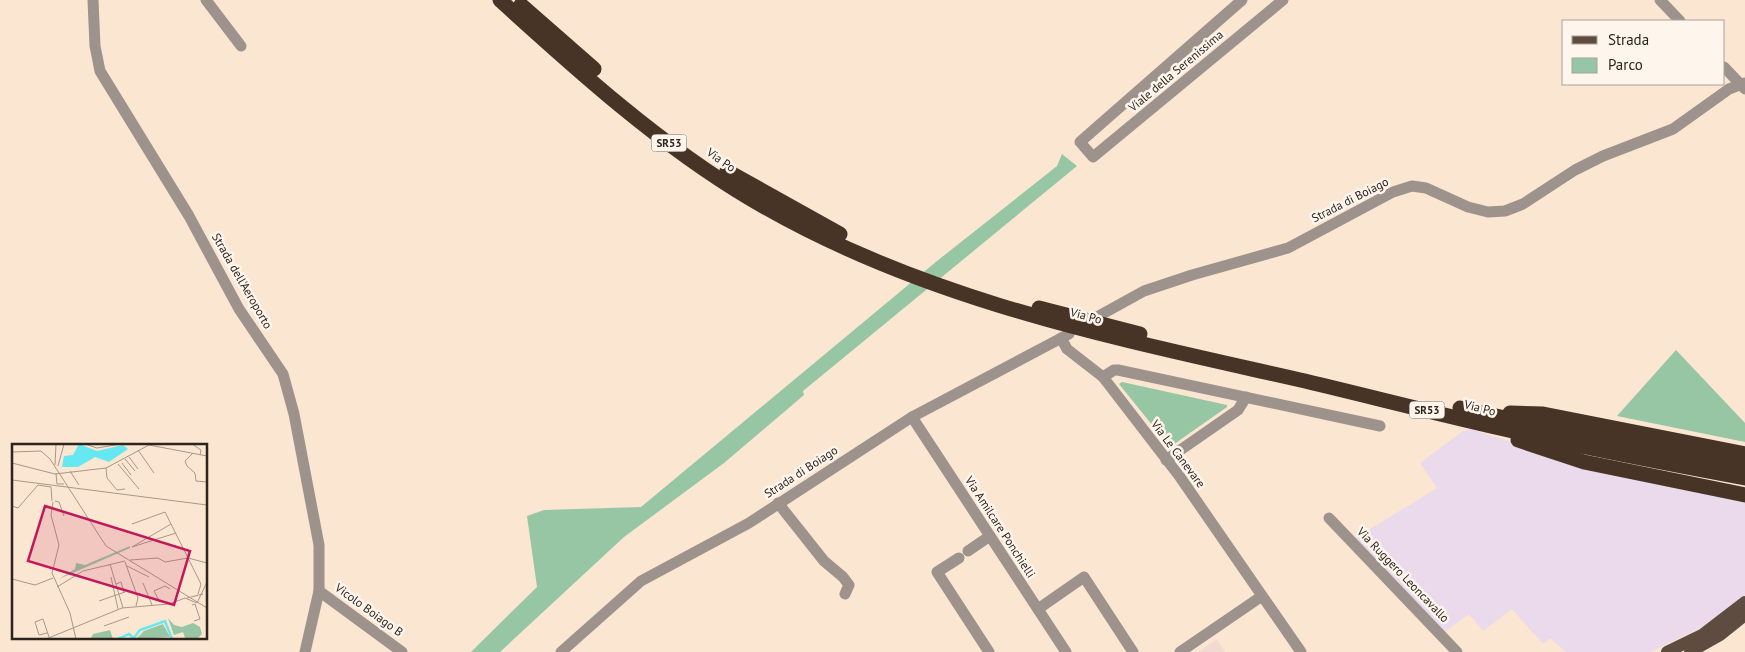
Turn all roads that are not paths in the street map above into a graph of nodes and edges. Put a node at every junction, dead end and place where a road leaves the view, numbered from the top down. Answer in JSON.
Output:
{"nodes":[{"id":1,"x":93,"y":0,"type":"edge"},
{"id":2,"x":206,"y":0,"type":"edge"},
{"id":3,"x":500,"y":0,"type":"edge"},
{"id":4,"x":515,"y":0,"type":"edge"},
{"id":5,"x":1242,"y":0,"type":"edge"},
{"id":6,"x":1283,"y":0,"type":"edge"},
{"id":7,"x":1660,"y":0,"type":"edge"},
{"id":8,"x":1679,"y":20,"type":"edge"},
{"id":9,"x":241,"y":46,"type":"dead end"},
{"id":10,"x":1725,"y":68,"type":"edge"},
{"id":11,"x":1743,"y":85,"type":"edge"},
{"id":12,"x":1095,"y":318,"type":"dead end"},
{"id":13,"x":1065,"y":336,"type":"joint"},
{"id":14,"x":1103,"y":377,"type":"junction"},
{"id":15,"x":1246,"y":397,"type":"junction"},
{"id":16,"x":912,"y":417,"type":"junction"},
{"id":17,"x":1473,"y":417,"type":"junction"},
{"id":18,"x":1380,"y":426,"type":"dead end"},
{"id":19,"x":1745,"y":454,"type":"edge"},
{"id":20,"x":1166,"y":460,"type":"junction"},
{"id":21,"x":1745,"y":466,"type":"edge"},
{"id":22,"x":1745,"y":478,"type":"edge"},
{"id":23,"x":1745,"y":495,"type":"edge"},
{"id":24,"x":778,"y":503,"type":"junction"},
{"id":25,"x":1329,"y":518,"type":"dead end"},
{"id":26,"x":990,"y":536,"type":"junction"},
{"id":27,"x":319,"y":591,"type":"junction"},
{"id":28,"x":845,"y":594,"type":"dead end"},
{"id":29,"x":1262,"y":596,"type":"junction"},
{"id":30,"x":1745,"y":602,"type":"edge"},
{"id":31,"x":1038,"y":609,"type":"junction"},
{"id":32,"x":1745,"y":615,"type":"edge"},
{"id":33,"x":309,"y":650,"type":"edge"},
{"id":34,"x":402,"y":652,"type":"edge"},
{"id":35,"x":561,"y":652,"type":"edge"},
{"id":36,"x":989,"y":652,"type":"edge"},
{"id":37,"x":1066,"y":652,"type":"edge"},
{"id":38,"x":1133,"y":652,"type":"edge"},
{"id":39,"x":1180,"y":652,"type":"edge"},
{"id":40,"x":1301,"y":652,"type":"edge"},
{"id":41,"x":1457,"y":652,"type":"edge"},
{"id":42,"x":1667,"y":652,"type":"edge"},
{"id":43,"x":1690,"y":652,"type":"edge"}],
"edges":[{"from":1,"to":27,"type":"street","name":"Strada dell'Aeroporto"},
{"from":2,"to":9,"type":"street"},
{"from":3,"to":17,"type":"highway","name":"Via Po","number":"SR53"},
{"from":4,"to":17,"type":"highway","name":"Via Po","number":"SR53"},
{"from":5,"to":6,"type":"street","name":"Viale della Serenissima"},
{"from":7,"to":8,"type":"street"},
{"from":10,"to":11,"type":"street"},
{"from":11,"to":12,"type":"street","name":"Strada di Boiago"},
{"from":13,"to":14,"type":"street","name":"Via Le Canevare"},
{"from":13,"to":16,"type":"street","name":"Strada di Boiago"},
{"from":14,"to":15,"type":"street"},
{"from":14,"to":20,"type":"street","name":"Via Le Canevare"},
{"from":15,"to":18,"type":"street"},
{"from":15,"to":20,"type":"street"},
{"from":16,"to":24,"type":"street","name":"Strada di Boiago"},
{"from":16,"to":26,"type":"street","name":"Via Amilcare Ponchielli"},
{"from":17,"to":19,"type":"highway"},
{"from":17,"to":21,"type":"highway","name":"Via Po","number":"SR53"},
{"from":17,"to":22,"type":"highway","name":"Via Po","number":"SR53"},
{"from":17,"to":23,"type":"highway"},
{"from":20,"to":29,"type":"street","name":"Via Le Canevare"},
{"from":24,"to":28,"type":"street"},
{"from":24,"to":35,"type":"street","name":"Strada di Boiago"},
{"from":25,"to":41,"type":"street","name":"Via Ruggero Leoncavallo"},
{"from":26,"to":31,"type":"street","name":"Via Amilcare Ponchielli"},
{"from":26,"to":36,"type":"street"},
{"from":27,"to":33,"type":"street","name":"Strada dell'Aeroporto"},
{"from":27,"to":34,"type":"street","name":"Vicolo Boiago B"},
{"from":29,"to":39,"type":"street"},
{"from":29,"to":40,"type":"street","name":"Via Le Canevare"},
{"from":30,"to":42,"type":"main road"},
{"from":31,"to":37,"type":"street","name":"Via Amilcare Ponchielli"},
{"from":31,"to":38,"type":"street"},
{"from":32,"to":43,"type":"main road"}]}
